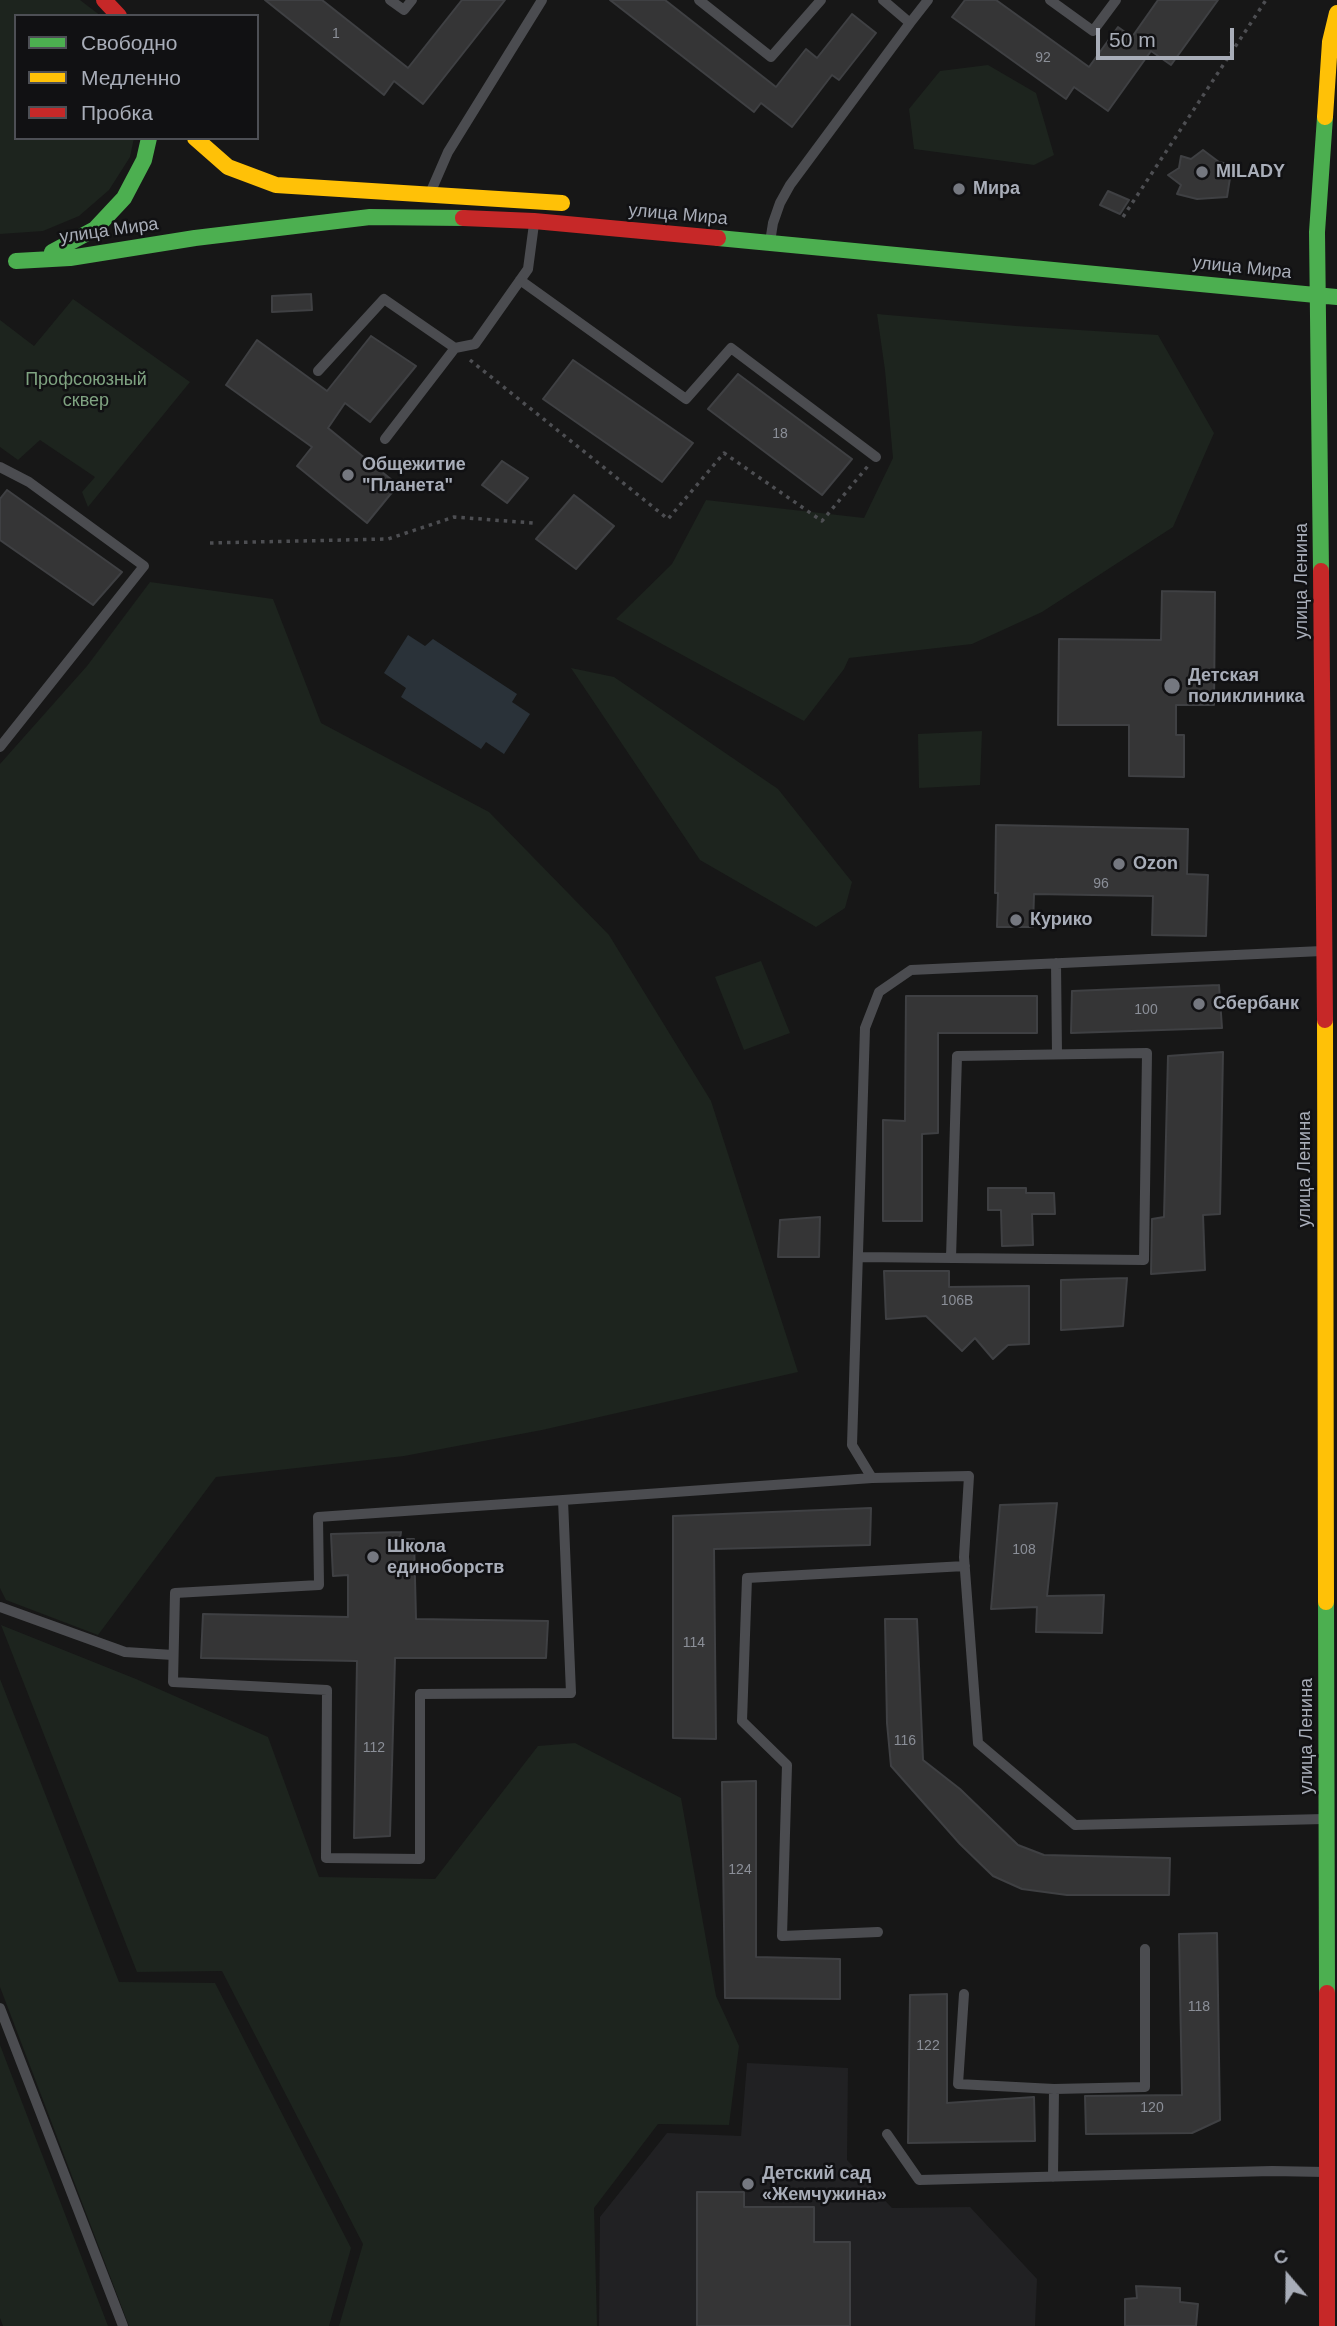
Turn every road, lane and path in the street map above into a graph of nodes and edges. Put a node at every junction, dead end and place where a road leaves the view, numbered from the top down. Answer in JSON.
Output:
{"nodes":[{"id":1,"x":390,"y":0,"type":"edge"},
{"id":2,"x":412,"y":0,"type":"edge"},
{"id":3,"x":541,"y":0,"type":"edge"},
{"id":4,"x":699,"y":0,"type":"edge"},
{"id":5,"x":821,"y":0,"type":"edge"},
{"id":6,"x":883,"y":0,"type":"edge"},
{"id":7,"x":928,"y":0,"type":"edge"},
{"id":8,"x":1050,"y":0,"type":"edge"},
{"id":9,"x":1116,"y":0,"type":"edge"},
{"id":10,"x":1266,"y":0,"type":"edge"},
{"id":11,"x":1337,"y":13,"type":"edge"},
{"id":12,"x":910,"y":23,"type":"junction"},
{"id":13,"x":149,"y":140,"type":"edge"},
{"id":14,"x":197,"y":140,"type":"edge"},
{"id":15,"x":430,"y":193,"type":"junction"},
{"id":16,"x":536,"y":200,"type":"junction"},
{"id":17,"x":575,"y":204,"type":"dead end"},
{"id":18,"x":427,"y":216,"type":"junction"},
{"id":19,"x":1123,"y":216,"type":"dead end"},
{"id":20,"x":534,"y":221,"type":"junction"},
{"id":21,"x":770,"y":243,"type":"junction"},
{"id":22,"x":8,"y":261,"type":"edge"},
{"id":23,"x":1311,"y":273,"type":"junction"},
{"id":24,"x":1337,"y":275,"type":"edge"},
{"id":25,"x":520,"y":280,"type":"junction"},
{"id":26,"x":1318,"y":295,"type":"junction"},
{"id":27,"x":1337,"y":297,"type":"edge"},
{"id":28,"x":456,"y":348,"type":"junction"},
{"id":29,"x":318,"y":371,"type":"dead end"},
{"id":30,"x":386,"y":439,"type":"dead end"},
{"id":31,"x":876,"y":457,"type":"joint"},
{"id":32,"x":0,"y":467,"type":"edge"},
{"id":33,"x":533,"y":523,"type":"dead end"},
{"id":34,"x":210,"y":543,"type":"dead end"},
{"id":35,"x":0,"y":747,"type":"edge"},
{"id":36,"x":1331,"y":951,"type":"edge"},
{"id":37,"x":1056,"y":963,"type":"junction"},
{"id":38,"x":1057,"y":1054,"type":"junction"},
{"id":39,"x":858,"y":1257,"type":"junction"},
{"id":40,"x":951,"y":1258,"type":"junction"},
{"id":41,"x":1331,"y":1266,"type":"edge"},
{"id":42,"x":872,"y":1478,"type":"junction"},
{"id":43,"x":562,"y":1500,"type":"junction"},
{"id":44,"x":965,"y":1566,"type":"junction"},
{"id":45,"x":0,"y":1607,"type":"edge"},
{"id":46,"x":173,"y":1655,"type":"junction"},
{"id":47,"x":1332,"y":1819,"type":"edge"},
{"id":48,"x":878,"y":1932,"type":"dead end"},
{"id":49,"x":1145,"y":1949,"type":"dead end"},
{"id":50,"x":964,"y":1994,"type":"dead end"},
{"id":51,"x":0,"y":2008,"type":"edge"},
{"id":52,"x":1054,"y":2089,"type":"junction"},
{"id":53,"x":887,"y":2134,"type":"dead end"},
{"id":54,"x":1332,"y":2172,"type":"edge"},
{"id":55,"x":1052,"y":2177,"type":"junction"},
{"id":56,"x":123,"y":2326,"type":"edge"},
{"id":57,"x":1327,"y":2326,"type":"edge"}],
"edges":[{"from":1,"to":2,"type":"lane"},
{"from":3,"to":15,"type":"lane"},
{"from":4,"to":5,"type":"lane"},
{"from":6,"to":12,"type":"lane"},
{"from":7,"to":12,"type":"lane"},
{"from":8,"to":9,"type":"lane"},
{"from":10,"to":19,"type":"path"},
{"from":11,"to":23,"type":"main road","name":"улица Ленина"},
{"from":12,"to":21,"type":"lane"},
{"from":13,"to":22,"type":"main road"},
{"from":14,"to":15,"type":"main road"},
{"from":15,"to":16,"type":"main road"},
{"from":15,"to":18,"type":"main road"},
{"from":16,"to":17,"type":"main road"},
{"from":16,"to":20,"type":"lane"},
{"from":18,"to":20,"type":"main road","name":"улица Мира"},
{"from":18,"to":22,"type":"main road","name":"улица Мира"},
{"from":20,"to":21,"type":"main road","name":"улица Мира"},
{"from":20,"to":25,"type":"lane"},
{"from":21,"to":26,"type":"main road","name":"улица Мира"},
{"from":23,"to":24,"type":"main road"},
{"from":23,"to":26,"type":"main road","name":"улица Ленина"},
{"from":25,"to":28,"type":"lane"},
{"from":25,"to":31,"type":"lane"},
{"from":26,"to":27,"type":"main road","name":"улица Мира"},
{"from":26,"to":36,"type":"main road","name":"улица Ленина"},
{"from":28,"to":29,"type":"lane"},
{"from":28,"to":30,"type":"lane"},
{"from":28,"to":31,"type":"path"},
{"from":32,"to":35,"type":"lane"},
{"from":33,"to":34,"type":"path"},
{"from":36,"to":37,"type":"lane"},
{"from":36,"to":41,"type":"main road","name":"улица Ленина"},
{"from":37,"to":38,"type":"lane"},
{"from":37,"to":39,"type":"lane"},
{"from":38,"to":40,"type":"lane"},
{"from":38,"to":40,"type":"lane"},
{"from":39,"to":40,"type":"lane"},
{"from":39,"to":42,"type":"lane"},
{"from":41,"to":47,"type":"main road","name":"улица Ленина"},
{"from":42,"to":43,"type":"lane"},
{"from":42,"to":44,"type":"lane"},
{"from":43,"to":46,"type":"lane"},
{"from":43,"to":46,"type":"lane"},
{"from":44,"to":47,"type":"lane"},
{"from":44,"to":48,"type":"lane"},
{"from":45,"to":46,"type":"lane"},
{"from":47,"to":54,"type":"main road","name":"улица Ленина"},
{"from":49,"to":52,"type":"lane"},
{"from":50,"to":52,"type":"lane"},
{"from":51,"to":56,"type":"lane"},
{"from":52,"to":55,"type":"lane"},
{"from":53,"to":55,"type":"lane"},
{"from":54,"to":55,"type":"lane"},
{"from":54,"to":57,"type":"main road","name":"улица Ленина"}]}
